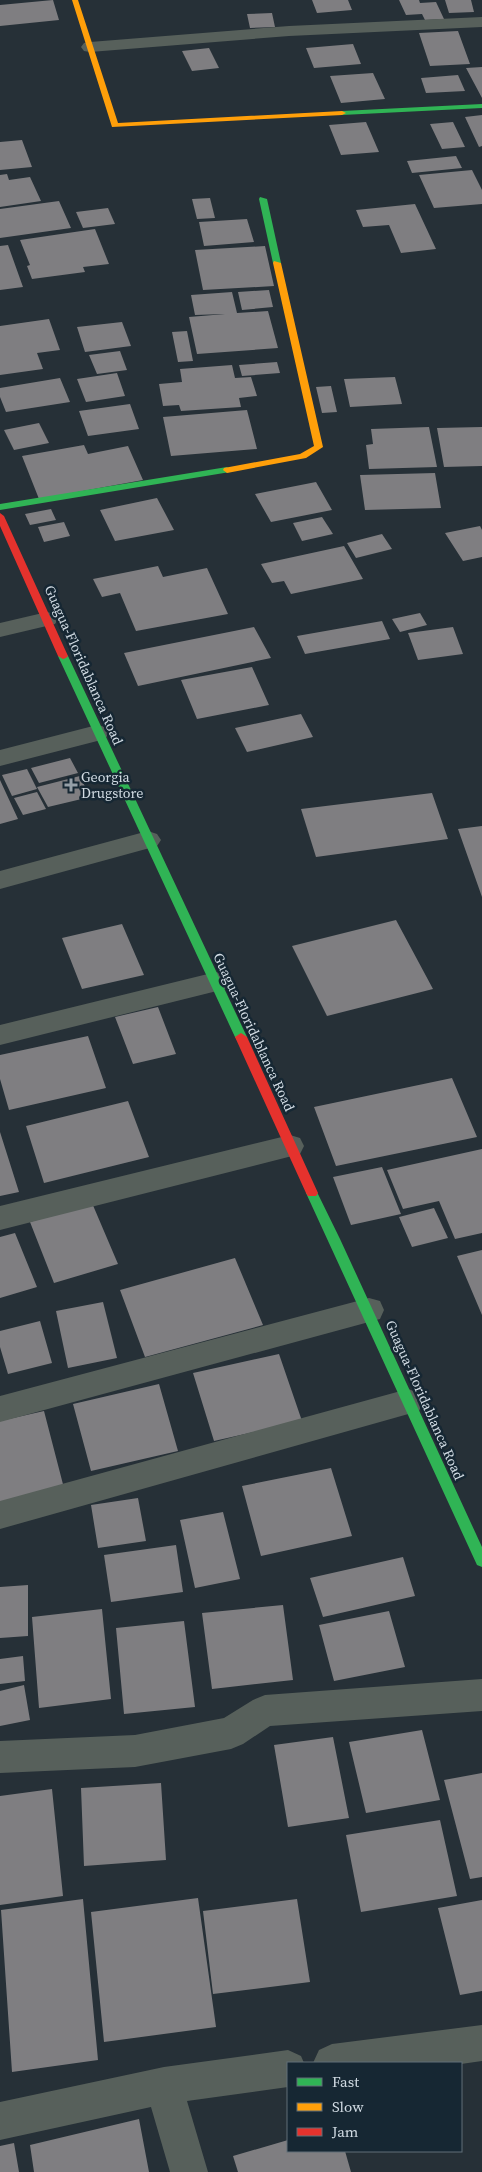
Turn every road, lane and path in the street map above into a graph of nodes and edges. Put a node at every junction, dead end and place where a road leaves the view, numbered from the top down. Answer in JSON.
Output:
{"nodes":[{"id":1,"x":75,"y":0,"type":"edge"},
{"id":2,"x":482,"y":22,"type":"edge"},
{"id":3,"x":90,"y":47,"type":"junction"},
{"id":4,"x":482,"y":106,"type":"edge"},
{"id":5,"x":263,"y":199,"type":"dead end"},
{"id":6,"x":0,"y":507,"type":"edge"},
{"id":7,"x":0,"y":516,"type":"edge"},
{"id":8,"x":48,"y":619,"type":"junction"},
{"id":9,"x":0,"y":630,"type":"edge"},
{"id":10,"x":97,"y":733,"type":"junction"},
{"id":11,"x":0,"y":758,"type":"edge"},
{"id":12,"x":148,"y":840,"type":"junction"},
{"id":13,"x":0,"y":880,"type":"edge"},
{"id":14,"x":216,"y":982,"type":"junction"},
{"id":15,"x":0,"y":1035,"type":"edge"},
{"id":16,"x":290,"y":1146,"type":"junction"},
{"id":17,"x":0,"y":1218,"type":"edge"},
{"id":18,"x":369,"y":1310,"type":"junction"},
{"id":19,"x":408,"y":1402,"type":"junction"},
{"id":20,"x":0,"y":1409,"type":"edge"},
{"id":21,"x":0,"y":1515,"type":"edge"},
{"id":22,"x":482,"y":1561,"type":"edge"},
{"id":23,"x":482,"y":1695,"type":"edge"},
{"id":24,"x":0,"y":1757,"type":"edge"},
{"id":25,"x":482,"y":2043,"type":"edge"},
{"id":26,"x":340,"y":2062,"type":"edge"},
{"id":27,"x":287,"y":2069,"type":"edge"},
{"id":28,"x":164,"y":2086,"type":"junction"},
{"id":29,"x":0,"y":2121,"type":"edge"},
{"id":30,"x":189,"y":2172,"type":"edge"}],
"edges":[{"from":1,"to":3,"type":"street"},
{"from":2,"to":3,"type":"street"},
{"from":3,"to":4,"type":"street"},
{"from":5,"to":6,"type":"street"},
{"from":7,"to":8,"type":"street","name":"Guagua-Floridablanca Road"},
{"from":8,"to":9,"type":"street"},
{"from":8,"to":10,"type":"street","name":"Guagua-Floridablanca Road"},
{"from":10,"to":11,"type":"street"},
{"from":10,"to":12,"type":"street","name":"Guagua-Floridablanca Road"},
{"from":12,"to":13,"type":"street"},
{"from":12,"to":14,"type":"street","name":"Guagua-Floridablanca Road"},
{"from":14,"to":15,"type":"street"},
{"from":14,"to":16,"type":"street","name":"Guagua-Floridablanca Road"},
{"from":16,"to":17,"type":"street"},
{"from":16,"to":18,"type":"street","name":"Guagua-Floridablanca Road"},
{"from":18,"to":19,"type":"street","name":"Guagua-Floridablanca Road"},
{"from":18,"to":20,"type":"street"},
{"from":19,"to":21,"type":"street"},
{"from":19,"to":22,"type":"street","name":"Guagua-Floridablanca Road"},
{"from":23,"to":24,"type":"street"},
{"from":25,"to":26,"type":"street"},
{"from":27,"to":28,"type":"street"},
{"from":28,"to":29,"type":"street"},
{"from":28,"to":30,"type":"street"}]}
